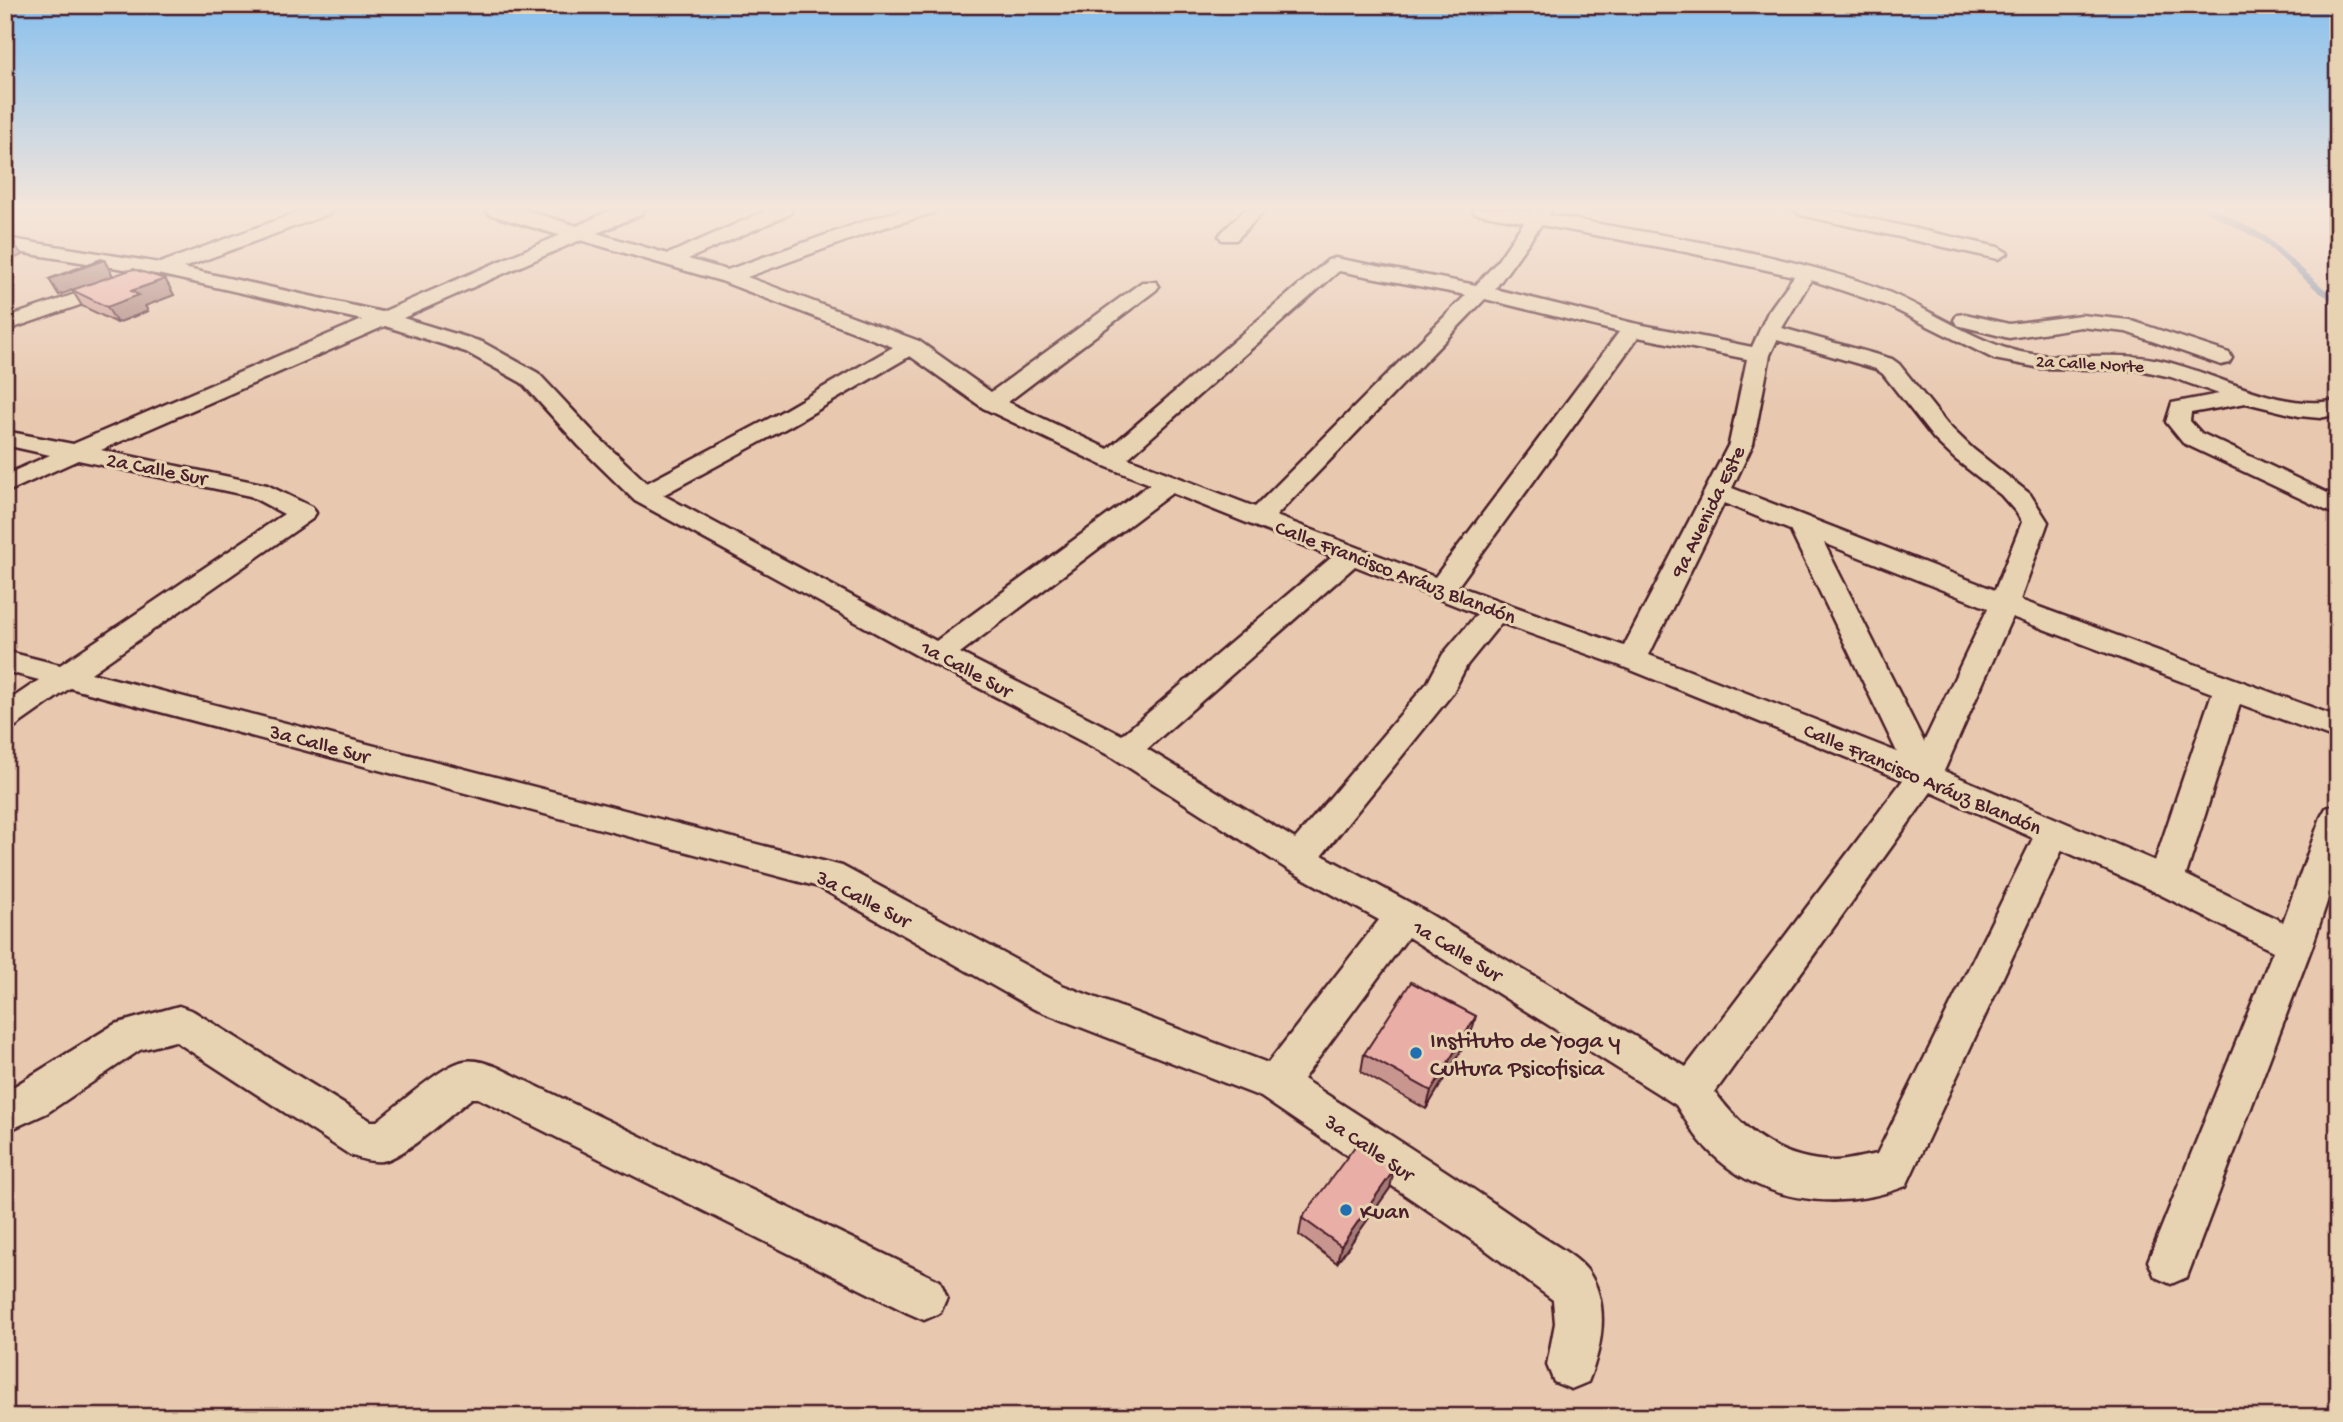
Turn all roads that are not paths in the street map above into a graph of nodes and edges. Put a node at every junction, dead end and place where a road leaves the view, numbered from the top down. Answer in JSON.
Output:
{"nodes":[{"id":1,"x":144,"y":275,"type":"edge"},
{"id":2,"x":190,"y":275,"type":"edge"},
{"id":3,"x":485,"y":275,"type":"edge"},
{"id":4,"x":723,"y":275,"type":"edge"},
{"id":5,"x":734,"y":275,"type":"edge"},
{"id":6,"x":1322,"y":275,"type":"edge"},
{"id":7,"x":1394,"y":275,"type":"edge"},
{"id":8,"x":1496,"y":275,"type":"edge"},
{"id":9,"x":1804,"y":275,"type":"edge"},
{"id":10,"x":1814,"y":275,"type":"edge"},
{"id":11,"x":729,"y":277,"type":"junction"},
{"id":12,"x":1149,"y":286,"type":"dead end"},
{"id":13,"x":1481,"y":292,"type":"junction"},
{"id":14,"x":1909,"y":308,"type":"junction"},
{"id":15,"x":385,"y":319,"type":"junction"},
{"id":16,"x":5,"y":326,"type":"edge"},
{"id":17,"x":1633,"y":329,"type":"junction"},
{"id":18,"x":1765,"y":343,"type":"junction"},
{"id":19,"x":911,"y":346,"type":"junction"},
{"id":20,"x":2221,"y":358,"type":"dead end"},
{"id":21,"x":2245,"y":397,"type":"junction"},
{"id":22,"x":991,"y":403,"type":"junction"},
{"id":23,"x":2338,"y":407,"type":"edge"},
{"id":24,"x":5,"y":438,"type":"edge"},
{"id":25,"x":74,"y":453,"type":"junction"},
{"id":26,"x":1111,"y":460,"type":"junction"},
{"id":27,"x":1170,"y":482,"type":"junction"},
{"id":28,"x":5,"y":485,"type":"edge"},
{"id":29,"x":1719,"y":492,"type":"junction"},
{"id":30,"x":644,"y":495,"type":"junction"},
{"id":31,"x":2338,"y":508,"type":"edge"},
{"id":32,"x":1260,"y":517,"type":"junction"},
{"id":33,"x":1801,"y":525,"type":"junction"},
{"id":34,"x":1352,"y":554,"type":"junction"},
{"id":35,"x":1441,"y":589,"type":"junction"},
{"id":36,"x":2004,"y":604,"type":"junction"},
{"id":37,"x":1495,"y":611,"type":"junction"},
{"id":38,"x":939,"y":654,"type":"junction"},
{"id":39,"x":1632,"y":659,"type":"junction"},
{"id":40,"x":5,"y":661,"type":"edge"},
{"id":41,"x":66,"y":676,"type":"junction"},
{"id":42,"x":2229,"y":689,"type":"junction"},
{"id":43,"x":5,"y":718,"type":"edge"},
{"id":44,"x":2338,"y":729,"type":"edge"},
{"id":45,"x":1125,"y":750,"type":"junction"},
{"id":46,"x":1925,"y":776,"type":"junction"},
{"id":47,"x":2338,"y":817,"type":"edge"},
{"id":48,"x":2053,"y":833,"type":"junction"},
{"id":49,"x":1299,"y":859,"type":"junction"},
{"id":50,"x":2166,"y":881,"type":"junction"},
{"id":51,"x":1403,"y":916,"type":"junction"},
{"id":52,"x":2294,"y":944,"type":"junction"},
{"id":53,"x":1276,"y":1084,"type":"junction"},
{"id":54,"x":1691,"y":1092,"type":"junction"},
{"id":55,"x":5,"y":1113,"type":"edge"},
{"id":56,"x":2171,"y":1261,"type":"dead end"},
{"id":57,"x":924,"y":1297,"type":"dead end"},
{"id":58,"x":1571,"y":1365,"type":"dead end"}],
"edges":[{"from":1,"to":16,"type":"street"},
{"from":2,"to":15,"type":"street","name":"1a Calle Sur"},
{"from":3,"to":15,"type":"street"},
{"from":4,"to":11,"type":"street","name":"Calle Francisco Aráuz Blandón"},
{"from":5,"to":11,"type":"street"},
{"from":6,"to":26,"type":"street"},
{"from":7,"to":13,"type":"street"},
{"from":8,"to":13,"type":"street"},
{"from":9,"to":18,"type":"street","name":"9a Avenida Este"},
{"from":10,"to":14,"type":"street","name":"2a Calle Norte"},
{"from":11,"to":19,"type":"street","name":"Calle Francisco Aráuz Blandón"},
{"from":12,"to":22,"type":"street"},
{"from":13,"to":17,"type":"street"},
{"from":13,"to":32,"type":"street"},
{"from":14,"to":20,"type":"street"},
{"from":14,"to":21,"type":"street","name":"2a Calle Norte"},
{"from":15,"to":25,"type":"street"},
{"from":15,"to":30,"type":"street","name":"1a Calle Sur"},
{"from":17,"to":18,"type":"street"},
{"from":17,"to":35,"type":"street"},
{"from":18,"to":29,"type":"street","name":"9a Avenida Este"},
{"from":18,"to":36,"type":"street"},
{"from":19,"to":22,"type":"street","name":"Calle Francisco Aráuz Blandón"},
{"from":19,"to":30,"type":"street"},
{"from":21,"to":23,"type":"street","name":"2a Calle Norte"},
{"from":21,"to":31,"type":"street"},
{"from":22,"to":26,"type":"street","name":"Calle Francisco Aráuz Blandón"},
{"from":24,"to":25,"type":"street","name":"2a Calle Sur"},
{"from":25,"to":28,"type":"street"},
{"from":25,"to":41,"type":"street","name":"2a Calle Sur"},
{"from":26,"to":27,"type":"street","name":"Calle Francisco Aráuz Blandón"},
{"from":27,"to":32,"type":"street","name":"Calle Francisco Aráuz Blandón"},
{"from":27,"to":38,"type":"street"},
{"from":29,"to":33,"type":"street"},
{"from":29,"to":39,"type":"street","name":"9a Avenida Este"},
{"from":30,"to":38,"type":"street","name":"1a Calle Sur"},
{"from":32,"to":34,"type":"street","name":"Calle Francisco Aráuz Blandón"},
{"from":33,"to":36,"type":"street"},
{"from":33,"to":46,"type":"street"},
{"from":34,"to":35,"type":"street","name":"Calle Francisco Aráuz Blandón"},
{"from":34,"to":45,"type":"street"},
{"from":35,"to":37,"type":"street","name":"Calle Francisco Aráuz Blandón"},
{"from":36,"to":42,"type":"street"},
{"from":36,"to":46,"type":"street"},
{"from":37,"to":39,"type":"street","name":"Calle Francisco Aráuz Blandón"},
{"from":37,"to":49,"type":"street"},
{"from":38,"to":45,"type":"street","name":"1a Calle Sur"},
{"from":39,"to":46,"type":"street","name":"Calle Francisco Aráuz Blandón"},
{"from":40,"to":41,"type":"street","name":"3a Calle Sur"},
{"from":41,"to":43,"type":"street"},
{"from":41,"to":53,"type":"street","name":"3a Calle Sur"},
{"from":42,"to":44,"type":"street"},
{"from":42,"to":50,"type":"street"},
{"from":45,"to":49,"type":"street","name":"1a Calle Sur"},
{"from":46,"to":48,"type":"street","name":"Calle Francisco Aráuz Blandón"},
{"from":46,"to":54,"type":"street"},
{"from":47,"to":52,"type":"street"},
{"from":48,"to":50,"type":"street","name":"Calle Francisco Aráuz Blandón"},
{"from":48,"to":54,"type":"street","name":"1a Calle Sur"},
{"from":49,"to":51,"type":"street","name":"1a Calle Sur"},
{"from":50,"to":52,"type":"street","name":"Calle Francisco Aráuz Blandón"},
{"from":51,"to":53,"type":"street"},
{"from":51,"to":54,"type":"street","name":"1a Calle Sur"},
{"from":52,"to":56,"type":"street"},
{"from":53,"to":58,"type":"street","name":"3a Calle Sur"},
{"from":55,"to":57,"type":"street"}]}
